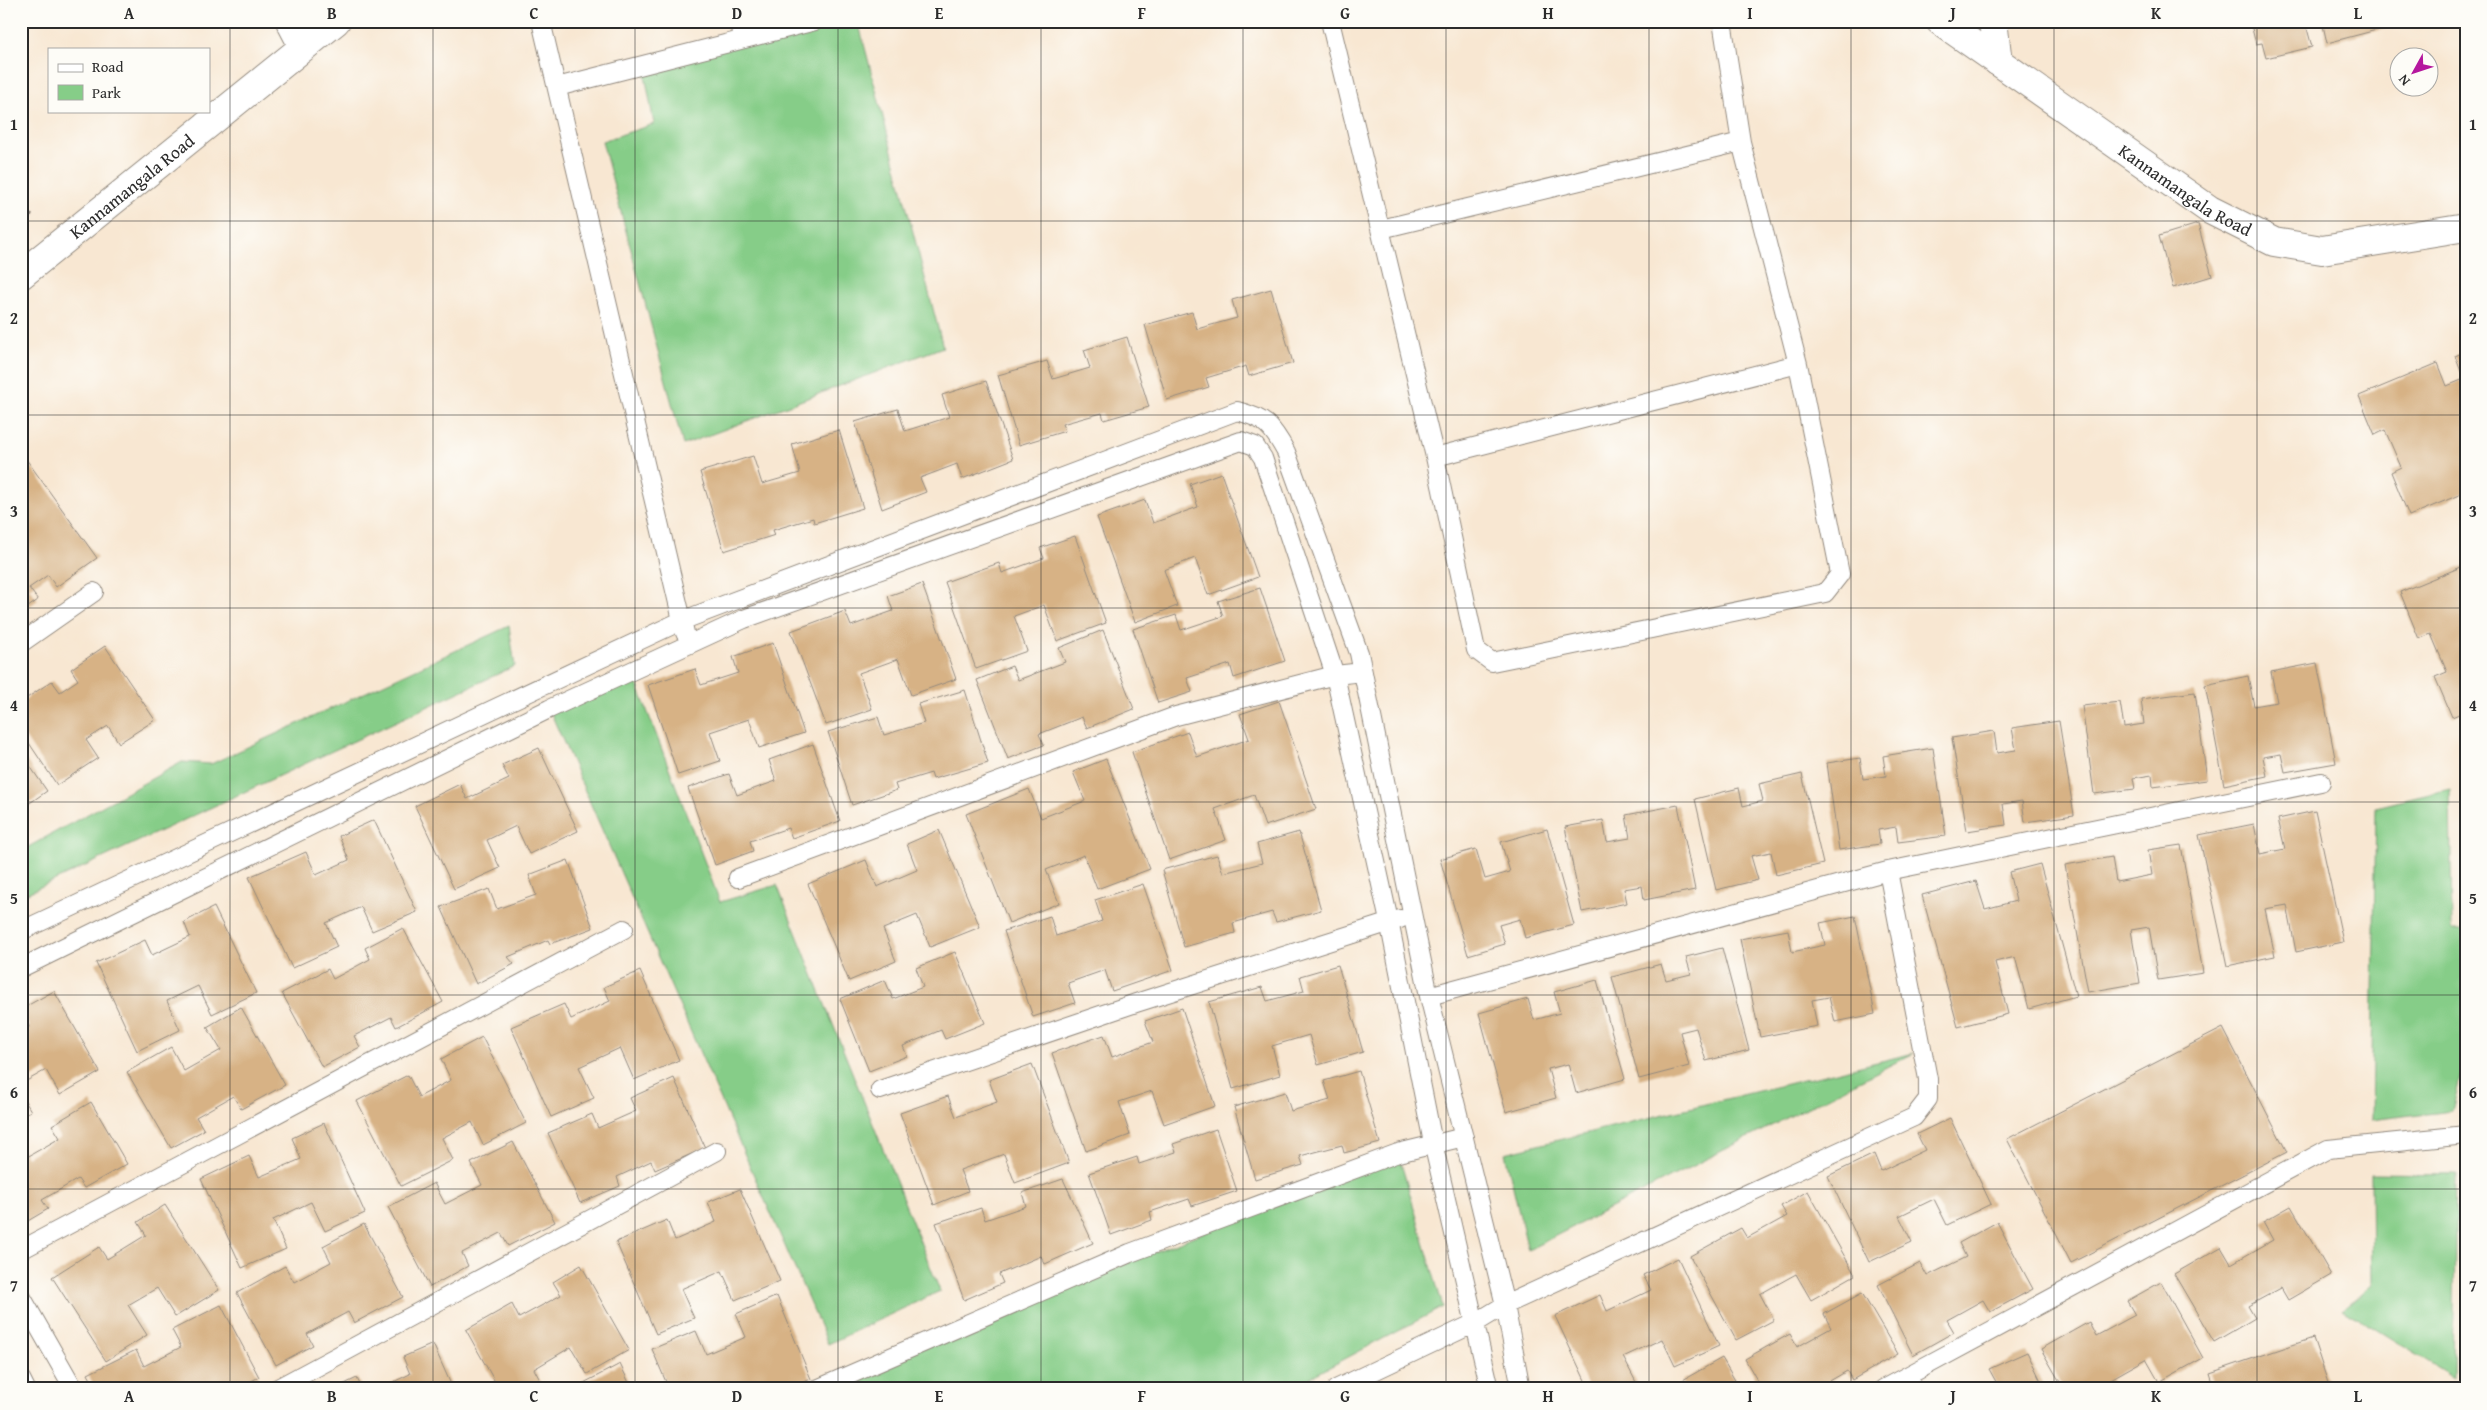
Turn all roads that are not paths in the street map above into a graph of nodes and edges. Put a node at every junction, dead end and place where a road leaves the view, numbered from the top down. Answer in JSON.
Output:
{"nodes":[{"id":1,"x":290,"y":21,"type":"edge"},
{"id":2,"x":336,"y":21,"type":"edge"},
{"id":3,"x":542,"y":21,"type":"edge"},
{"id":4,"x":739,"y":21,"type":"edge"},
{"id":5,"x":815,"y":21,"type":"edge"},
{"id":6,"x":1330,"y":21,"type":"edge"},
{"id":7,"x":1722,"y":21,"type":"edge"},
{"id":8,"x":1940,"y":21,"type":"edge"},
{"id":9,"x":1993,"y":21,"type":"edge"},
{"id":10,"x":744,"y":39,"type":"junction"},
{"id":11,"x":303,"y":46,"type":"junction"},
{"id":12,"x":1998,"y":62,"type":"junction"},
{"id":13,"x":557,"y":87,"type":"junction"},
{"id":14,"x":1741,"y":142,"type":"junction"},
{"id":15,"x":2466,"y":227,"type":"edge"},
{"id":16,"x":1381,"y":229,"type":"junction"},
{"id":17,"x":21,"y":276,"type":"edge"},
{"id":18,"x":1798,"y":364,"type":"junction"},
{"id":19,"x":1435,"y":457,"type":"junction"},
{"id":20,"x":94,"y":592,"type":"dead end"},
{"id":21,"x":681,"y":622,"type":"junction"},
{"id":22,"x":21,"y":643,"type":"edge"},
{"id":23,"x":689,"y":645,"type":"junction"},
{"id":24,"x":1363,"y":672,"type":"junction"},
{"id":25,"x":1334,"y":675,"type":"junction"},
{"id":26,"x":2321,"y":782,"type":"dead end"},
{"id":27,"x":1888,"y":871,"type":"junction"},
{"id":28,"x":738,"y":878,"type":"dead end"},
{"id":29,"x":1413,"y":916,"type":"junction"},
{"id":30,"x":1389,"y":920,"type":"junction"},
{"id":31,"x":624,"y":928,"type":"dead end"},
{"id":32,"x":21,"y":931,"type":"edge"},
{"id":33,"x":21,"y":968,"type":"edge"},
{"id":34,"x":1429,"y":996,"type":"junction"},
{"id":35,"x":880,"y":1090,"type":"dead end"},
{"id":36,"x":2466,"y":1135,"type":"edge"},
{"id":37,"x":1464,"y":1137,"type":"junction"},
{"id":38,"x":1434,"y":1143,"type":"junction"},
{"id":39,"x":717,"y":1150,"type":"dead end"},
{"id":40,"x":21,"y":1250,"type":"edge"},
{"id":41,"x":21,"y":1296,"type":"edge"},
{"id":42,"x":1505,"y":1305,"type":"junction"},
{"id":43,"x":1476,"y":1322,"type":"junction"},
{"id":44,"x":21,"y":1380,"type":"edge"},
{"id":45,"x":26,"y":1389,"type":"edge"},
{"id":46,"x":74,"y":1389,"type":"edge"},
{"id":47,"x":276,"y":1389,"type":"edge"},
{"id":48,"x":816,"y":1389,"type":"edge"},
{"id":49,"x":1336,"y":1389,"type":"edge"},
{"id":50,"x":1490,"y":1389,"type":"edge"},
{"id":51,"x":1521,"y":1389,"type":"edge"},
{"id":52,"x":1883,"y":1389,"type":"edge"}],
"edges":[{"from":1,"to":11,"type":"main road"},
{"from":2,"to":11,"type":"main road","name":"Kannamangala Road"},
{"from":3,"to":13,"type":"lane"},
{"from":4,"to":10,"type":"lane"},
{"from":5,"to":10,"type":"lane"},
{"from":6,"to":16,"type":"lane"},
{"from":7,"to":14,"type":"lane"},
{"from":8,"to":12,"type":"main road","name":"Kannamangala Road"},
{"from":9,"to":12,"type":"main road"},
{"from":10,"to":13,"type":"lane"},
{"from":11,"to":17,"type":"main road","name":"Kannamangala Road"},
{"from":12,"to":15,"type":"main road","name":"Kannamangala Road"},
{"from":13,"to":21,"type":"lane"},
{"from":14,"to":16,"type":"lane"},
{"from":14,"to":18,"type":"lane"},
{"from":16,"to":19,"type":"lane"},
{"from":18,"to":19,"type":"lane"},
{"from":18,"to":19,"type":"lane"},
{"from":20,"to":22,"type":"lane"},
{"from":21,"to":23,"type":"lane"},
{"from":21,"to":24,"type":"lane"},
{"from":21,"to":32,"type":"lane"},
{"from":23,"to":25,"type":"lane"},
{"from":23,"to":33,"type":"lane"},
{"from":24,"to":25,"type":"lane"},
{"from":24,"to":29,"type":"lane"},
{"from":25,"to":28,"type":"lane"},
{"from":25,"to":30,"type":"lane"},
{"from":26,"to":27,"type":"lane"},
{"from":27,"to":34,"type":"lane"},
{"from":27,"to":42,"type":"lane"},
{"from":29,"to":30,"type":"lane"},
{"from":29,"to":34,"type":"lane"},
{"from":30,"to":35,"type":"lane"},
{"from":30,"to":38,"type":"lane"},
{"from":31,"to":40,"type":"lane"},
{"from":34,"to":37,"type":"lane"},
{"from":36,"to":52,"type":"lane"},
{"from":37,"to":38,"type":"lane"},
{"from":37,"to":42,"type":"lane"},
{"from":38,"to":43,"type":"lane"},
{"from":38,"to":48,"type":"lane"},
{"from":39,"to":47,"type":"lane"},
{"from":41,"to":46,"type":"lane"},
{"from":42,"to":43,"type":"lane"},
{"from":42,"to":51,"type":"lane"},
{"from":43,"to":49,"type":"lane"},
{"from":43,"to":50,"type":"lane"},
{"from":44,"to":45,"type":"lane"}]}
